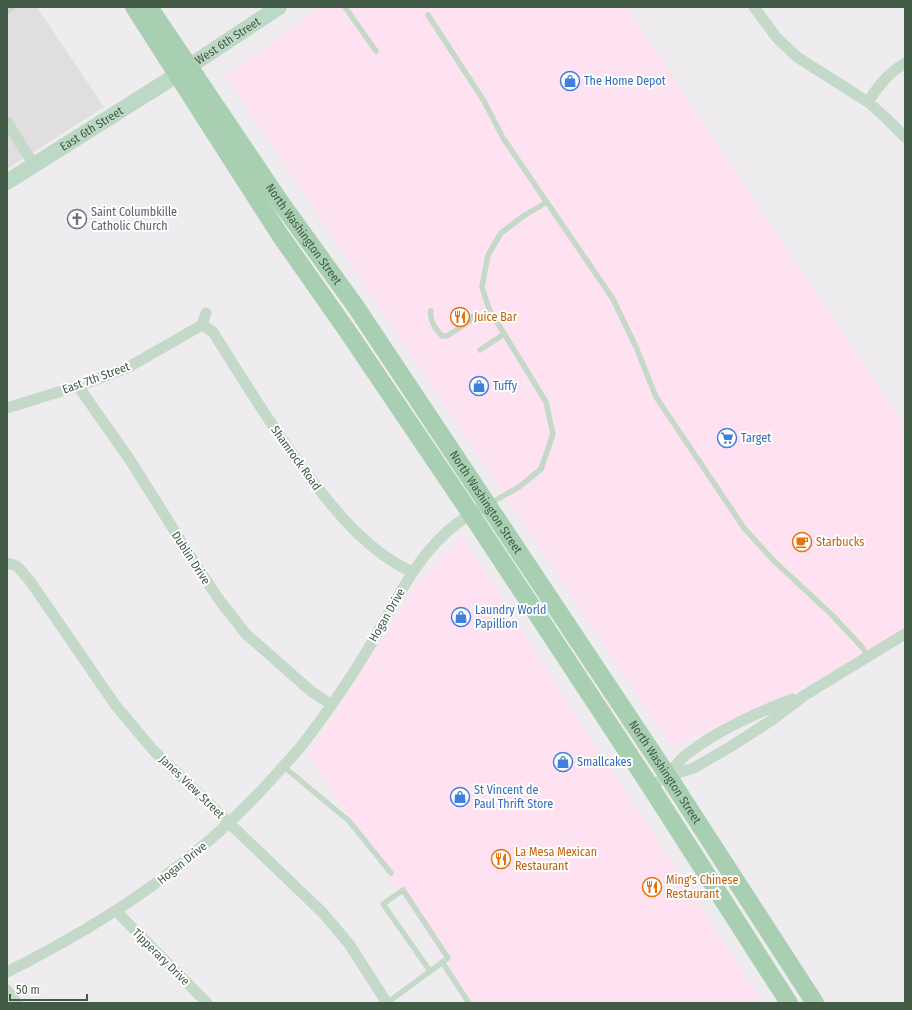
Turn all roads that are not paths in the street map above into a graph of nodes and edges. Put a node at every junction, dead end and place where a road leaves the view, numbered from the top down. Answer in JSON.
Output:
{"nodes":[{"id":1,"x":13,"y":7,"type":"edge"},
{"id":2,"x":134,"y":7,"type":"edge"},
{"id":3,"x":149,"y":7,"type":"edge"},
{"id":4,"x":279,"y":7,"type":"edge"},
{"id":5,"x":345,"y":7,"type":"edge"},
{"id":6,"x":754,"y":7,"type":"edge"},
{"id":7,"x":7,"y":11,"type":"edge"},
{"id":8,"x":428,"y":15,"type":"dead end"},
{"id":9,"x":376,"y":51,"type":"dead end"},
{"id":10,"x":905,"y":63,"type":"edge"},
{"id":11,"x":183,"y":70,"type":"junction"},
{"id":12,"x":868,"y":102,"type":"junction"},
{"id":13,"x":7,"y":122,"type":"edge"},
{"id":14,"x":905,"y":137,"type":"edge"},
{"id":15,"x":34,"y":165,"type":"junction"},
{"id":16,"x":7,"y":182,"type":"edge"},
{"id":17,"x":546,"y":202,"type":"junction"},
{"id":18,"x":431,"y":311,"type":"dead end"},
{"id":19,"x":206,"y":314,"type":"dead end"},
{"id":20,"x":473,"y":316,"type":"dead end"},
{"id":21,"x":202,"y":325,"type":"junction"},
{"id":22,"x":504,"y":334,"type":"junction"},
{"id":23,"x":480,"y":350,"type":"dead end"},
{"id":24,"x":78,"y":386,"type":"junction"},
{"id":25,"x":7,"y":408,"type":"edge"},
{"id":26,"x":489,"y":505,"type":"junction"},
{"id":27,"x":471,"y":514,"type":"junction"},
{"id":28,"x":7,"y":563,"type":"edge"},
{"id":29,"x":412,"y":572,"type":"junction"},
{"id":30,"x":905,"y":634,"type":"edge"},
{"id":31,"x":868,"y":656,"type":"junction"},
{"id":32,"x":805,"y":695,"type":"junction"},
{"id":33,"x":332,"y":705,"type":"junction"},
{"id":34,"x":283,"y":766,"type":"junction"},
{"id":35,"x":668,"y":776,"type":"junction"},
{"id":36,"x":650,"y":786,"type":"junction"},
{"id":37,"x":230,"y":823,"type":"junction"},
{"id":38,"x":390,"y":873,"type":"dead end"},
{"id":39,"x":116,"y":911,"type":"junction"},
{"id":40,"x":442,"y":962,"type":"junction"},
{"id":41,"x":430,"y":971,"type":"junction"},
{"id":42,"x":7,"y":972,"type":"edge"},
{"id":43,"x":7,"y":990,"type":"edge"},
{"id":44,"x":17,"y":1003,"type":"edge"},
{"id":45,"x":207,"y":1003,"type":"edge"},
{"id":46,"x":387,"y":1003,"type":"edge"},
{"id":47,"x":468,"y":1003,"type":"edge"},
{"id":48,"x":789,"y":1003,"type":"edge"},
{"id":49,"x":815,"y":1003,"type":"edge"}],
"edges":[{"from":1,"to":7,"type":"lane"},
{"from":2,"to":11,"type":"main road","name":"North Washington Street"},
{"from":3,"to":11,"type":"main road","name":"North Washington Street"},
{"from":4,"to":11,"type":"main road","name":"West 6th Street"},
{"from":5,"to":9,"type":"lane"},
{"from":6,"to":12,"type":"street"},
{"from":8,"to":17,"type":"lane"},
{"from":10,"to":12,"type":"street"},
{"from":11,"to":15,"type":"main road","name":"East 6th Street"},
{"from":11,"to":26,"type":"main road","name":"North Washington Street"},
{"from":11,"to":27,"type":"main road","name":"North Washington Street"},
{"from":12,"to":14,"type":"street"},
{"from":13,"to":15,"type":"street"},
{"from":15,"to":16,"type":"main road","name":"East 6th Street"},
{"from":17,"to":22,"type":"lane","name":"Hogan Drive"},
{"from":17,"to":31,"type":"lane"},
{"from":18,"to":20,"type":"lane"},
{"from":19,"to":21,"type":"street"},
{"from":21,"to":24,"type":"street","name":"East 7th Street"},
{"from":21,"to":29,"type":"street","name":"Shamrock Road"},
{"from":22,"to":23,"type":"lane"},
{"from":22,"to":26,"type":"lane","name":"Hogan Drive"},
{"from":24,"to":25,"type":"street","name":"East 7th Street"},
{"from":24,"to":33,"type":"street","name":"Dublin Drive"},
{"from":26,"to":27,"type":"street","name":"Hogan Drive"},
{"from":26,"to":35,"type":"main road","name":"North Washington Street"},
{"from":27,"to":29,"type":"street","name":"Hogan Drive"},
{"from":27,"to":36,"type":"main road","name":"North Washington Street"},
{"from":28,"to":37,"type":"street","name":"Janes View Street"},
{"from":29,"to":33,"type":"street","name":"Hogan Drive"},
{"from":30,"to":31,"type":"street"},
{"from":31,"to":32,"type":"street"},
{"from":32,"to":35,"type":"street"},
{"from":32,"to":35,"type":"street"},
{"from":33,"to":34,"type":"street","name":"Hogan Drive"},
{"from":34,"to":37,"type":"street","name":"Hogan Drive"},
{"from":34,"to":38,"type":"lane"},
{"from":35,"to":36,"type":"street"},
{"from":35,"to":49,"type":"main road","name":"North Washington Street"},
{"from":36,"to":48,"type":"main road","name":"North Washington Street"},
{"from":37,"to":39,"type":"street","name":"Hogan Drive"},
{"from":37,"to":46,"type":"street","name":"Janes View Street"},
{"from":39,"to":42,"type":"street","name":"Hogan Drive"},
{"from":39,"to":45,"type":"street","name":"Tipperary Drive"},
{"from":40,"to":41,"type":"lane"},
{"from":40,"to":41,"type":"lane"},
{"from":40,"to":47,"type":"lane"},
{"from":41,"to":46,"type":"lane"},
{"from":43,"to":44,"type":"street"}]}
